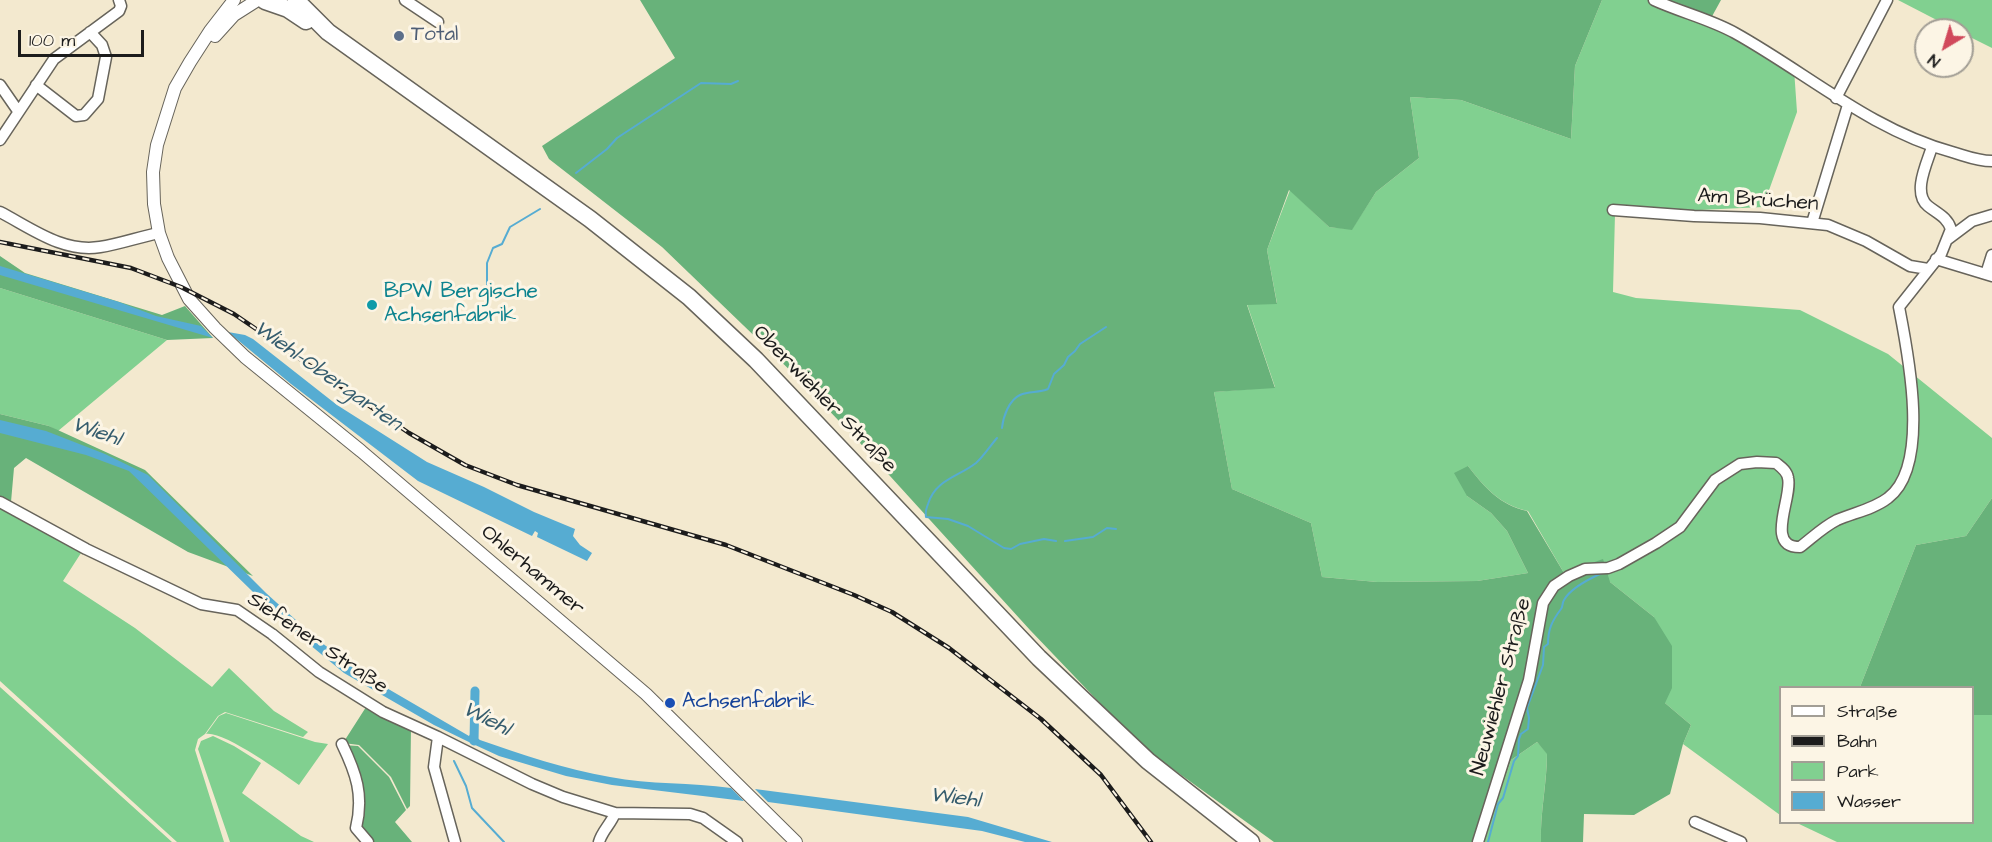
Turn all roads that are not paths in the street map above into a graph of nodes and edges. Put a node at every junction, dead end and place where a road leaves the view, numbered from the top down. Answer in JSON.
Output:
{"nodes":[{"id":1,"x":119,"y":0,"type":"edge"},
{"id":2,"x":234,"y":0,"type":"edge"},
{"id":3,"x":260,"y":0,"type":"edge"},
{"id":4,"x":296,"y":0,"type":"edge"},
{"id":5,"x":405,"y":0,"type":"edge"},
{"id":6,"x":1654,"y":0,"type":"edge"},
{"id":7,"x":1887,"y":0,"type":"edge"},
{"id":8,"x":438,"y":22,"type":"dead end"},
{"id":9,"x":90,"y":32,"type":"junction"},
{"id":10,"x":328,"y":32,"type":"junction"},
{"id":11,"x":202,"y":46,"type":"junction"},
{"id":12,"x":0,"y":85,"type":"edge"},
{"id":13,"x":36,"y":85,"type":"junction"},
{"id":14,"x":1836,"y":98,"type":"junction"},
{"id":15,"x":1848,"y":105,"type":"junction"},
{"id":16,"x":18,"y":111,"type":"junction"},
{"id":17,"x":0,"y":140,"type":"edge"},
{"id":18,"x":1932,"y":147,"type":"junction"},
{"id":19,"x":1992,"y":161,"type":"edge"},
{"id":20,"x":1613,"y":210,"type":"dead end"},
{"id":21,"x":0,"y":212,"type":"edge"},
{"id":22,"x":1992,"y":215,"type":"edge"},
{"id":23,"x":1812,"y":223,"type":"junction"},
{"id":24,"x":159,"y":233,"type":"junction"},
{"id":25,"x":1948,"y":239,"type":"junction"},
{"id":26,"x":1992,"y":255,"type":"edge"},
{"id":27,"x":1936,"y":259,"type":"junction"},
{"id":28,"x":1928,"y":269,"type":"junction"},
{"id":29,"x":1989,"y":275,"type":"edge"},
{"id":30,"x":0,"y":502,"type":"edge"},
{"id":31,"x":438,"y":737,"type":"junction"},
{"id":32,"x":342,"y":744,"type":"dead end"},
{"id":33,"x":615,"y":813,"type":"junction"},
{"id":34,"x":1695,"y":822,"type":"dead end"},
{"id":35,"x":368,"y":842,"type":"edge"},
{"id":36,"x":455,"y":842,"type":"edge"},
{"id":37,"x":599,"y":842,"type":"edge"},
{"id":38,"x":737,"y":842,"type":"edge"},
{"id":39,"x":796,"y":842,"type":"edge"},
{"id":40,"x":1250,"y":842,"type":"edge"},
{"id":41,"x":1478,"y":842,"type":"edge"},
{"id":42,"x":1741,"y":842,"type":"edge"}],
"edges":[{"from":1,"to":9,"type":"street"},
{"from":2,"to":11,"type":"street"},
{"from":3,"to":10,"type":"main road","name":"Oberwiehler Straße"},
{"from":3,"to":11,"type":"street"},
{"from":4,"to":10,"type":"main road","name":"Oberwiehler Straße"},
{"from":5,"to":8,"type":"street"},
{"from":6,"to":14,"type":"street"},
{"from":7,"to":14,"type":"street"},
{"from":9,"to":13,"type":"street"},
{"from":9,"to":13,"type":"street"},
{"from":10,"to":40,"type":"main road","name":"Oberwiehler Straße"},
{"from":11,"to":24,"type":"street"},
{"from":12,"to":16,"type":"street"},
{"from":13,"to":16,"type":"street"},
{"from":14,"to":15,"type":"street"},
{"from":15,"to":18,"type":"street"},
{"from":15,"to":23,"type":"street"},
{"from":16,"to":17,"type":"street"},
{"from":18,"to":19,"type":"street"},
{"from":18,"to":25,"type":"street"},
{"from":20,"to":23,"type":"street","name":"Am Brüchen"},
{"from":21,"to":24,"type":"street"},
{"from":22,"to":25,"type":"street"},
{"from":23,"to":28,"type":"street","name":"Am Brüchen"},
{"from":24,"to":39,"type":"street","name":"Ohlerhammer"},
{"from":25,"to":27,"type":"street"},
{"from":26,"to":29,"type":"street"},
{"from":27,"to":28,"type":"street"},
{"from":27,"to":29,"type":"street"},
{"from":28,"to":41,"type":"street","name":"Neuwiehler Straße"},
{"from":30,"to":31,"type":"street","name":"Siefener Straße"},
{"from":31,"to":33,"type":"street","name":"Siefener Straße"},
{"from":31,"to":36,"type":"street"},
{"from":32,"to":35,"type":"street"},
{"from":33,"to":37,"type":"street"},
{"from":33,"to":38,"type":"street","name":"Siefener Straße"},
{"from":34,"to":42,"type":"street"}]}
